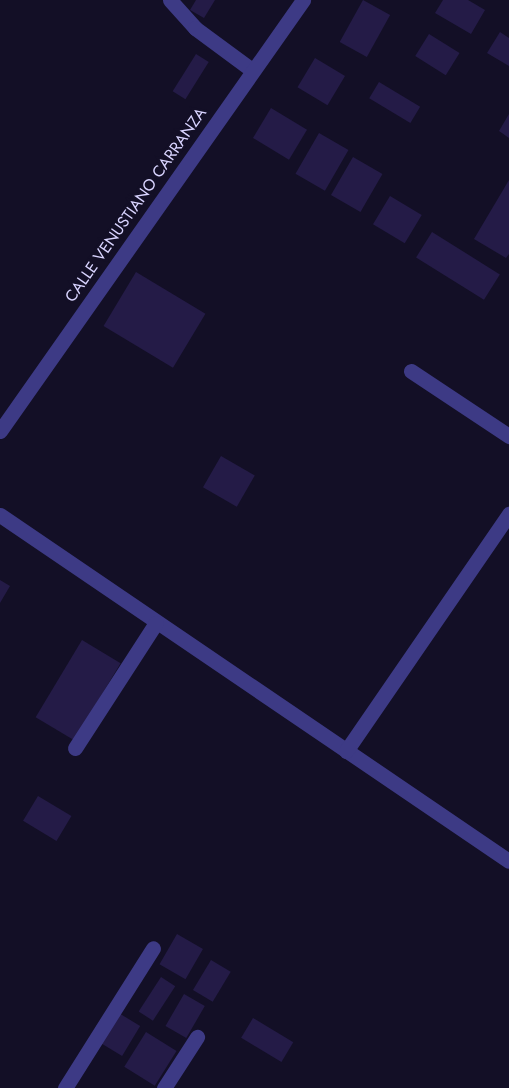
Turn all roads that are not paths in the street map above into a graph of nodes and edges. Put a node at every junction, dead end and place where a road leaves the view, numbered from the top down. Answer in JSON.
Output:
{"nodes":[{"id":1,"x":170,"y":0,"type":"edge"},
{"id":2,"x":303,"y":0,"type":"edge"},
{"id":3,"x":252,"y":70,"type":"junction"},
{"id":4,"x":411,"y":371,"type":"dead end"},
{"id":5,"x":0,"y":431,"type":"edge"},
{"id":6,"x":509,"y":436,"type":"edge"},
{"id":7,"x":509,"y":514,"type":"edge"},
{"id":8,"x":0,"y":515,"type":"edge"},
{"id":9,"x":156,"y":623,"type":"junction"},
{"id":10,"x":75,"y":748,"type":"dead end"},
{"id":11,"x":346,"y":751,"type":"junction"},
{"id":12,"x":509,"y":861,"type":"edge"},
{"id":13,"x":153,"y":948,"type":"dead end"},
{"id":14,"x":197,"y":1037,"type":"dead end"},
{"id":15,"x":65,"y":1088,"type":"edge"},
{"id":16,"x":164,"y":1088,"type":"edge"}],
"edges":[{"from":1,"to":3,"type":"street"},
{"from":2,"to":3,"type":"street","name":"CALLE VENUSTIANO CARRANZA"},
{"from":3,"to":5,"type":"street","name":"CALLE VENUSTIANO CARRANZA"},
{"from":4,"to":6,"type":"street"},
{"from":7,"to":11,"type":"street"},
{"from":8,"to":9,"type":"street"},
{"from":9,"to":10,"type":"street"},
{"from":9,"to":11,"type":"street"},
{"from":11,"to":12,"type":"street"},
{"from":13,"to":15,"type":"street"},
{"from":14,"to":16,"type":"street"}]}
